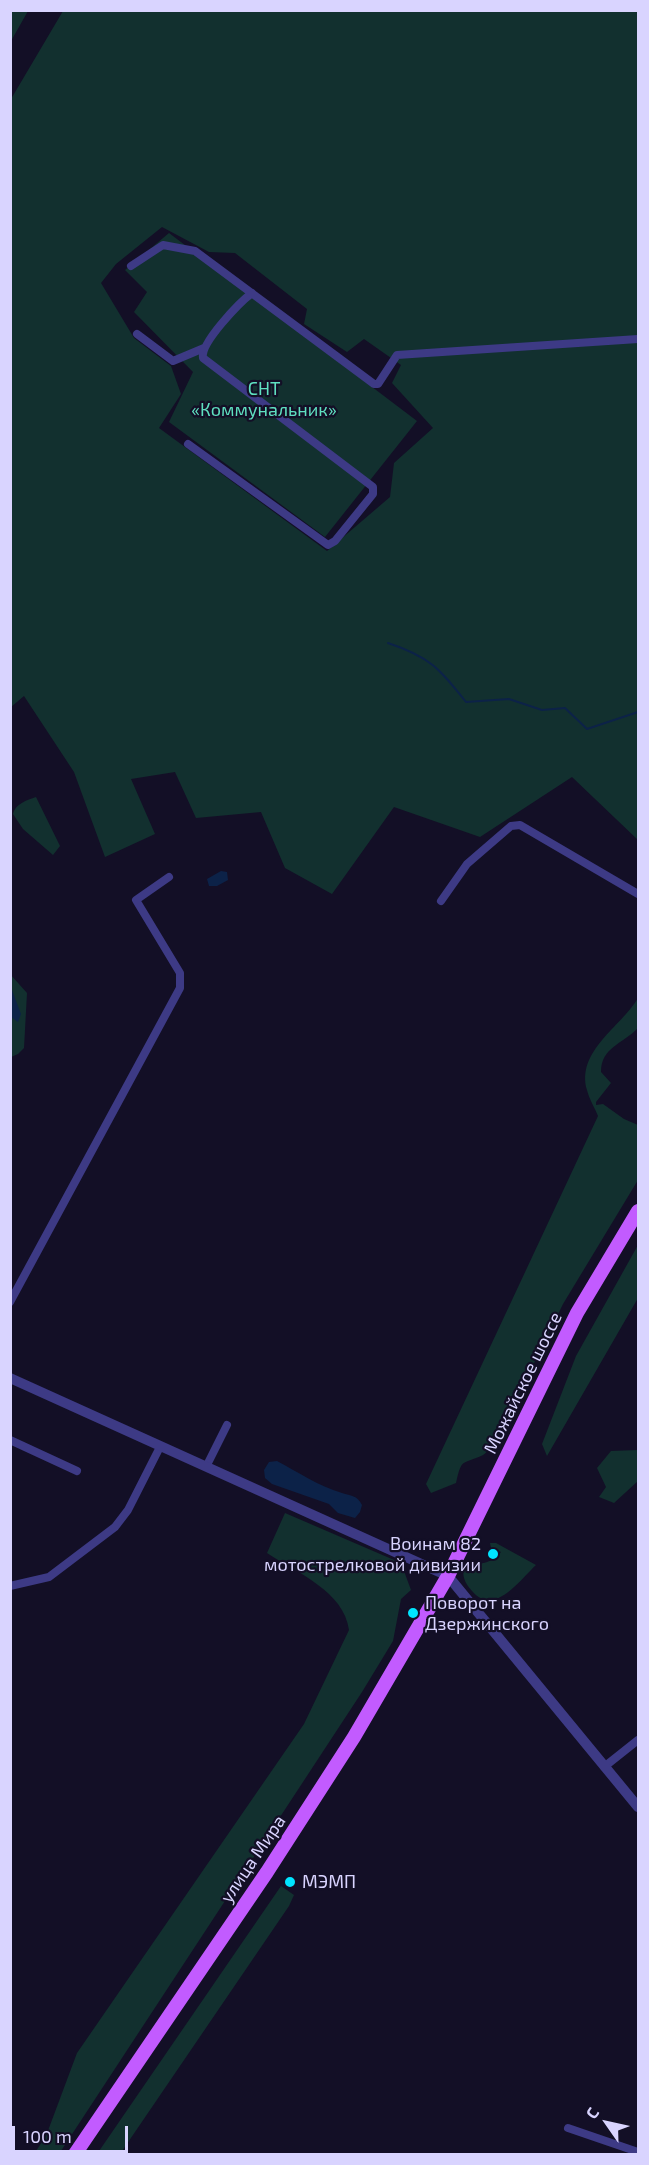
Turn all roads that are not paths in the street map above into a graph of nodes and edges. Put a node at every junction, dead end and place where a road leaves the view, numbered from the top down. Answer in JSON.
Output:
{"nodes":[{"id":1,"x":132,"y":266,"type":"dead end"},
{"id":2,"x":252,"y":293,"type":"junction"},
{"id":3,"x":137,"y":334,"type":"dead end"},
{"id":4,"x":639,"y":339,"type":"edge"},
{"id":5,"x":204,"y":348,"type":"junction"},
{"id":6,"x":188,"y":444,"type":"dead end"},
{"id":7,"x":169,"y":877,"type":"dead end"},
{"id":8,"x":639,"y":894,"type":"edge"},
{"id":9,"x":441,"y":901,"type":"dead end"},
{"id":10,"x":639,"y":1210,"type":"edge"},
{"id":11,"x":10,"y":1302,"type":"edge"},
{"id":12,"x":10,"y":1378,"type":"edge"},
{"id":13,"x":227,"y":1425,"type":"dead end"},
{"id":14,"x":10,"y":1440,"type":"edge"},
{"id":15,"x":160,"y":1447,"type":"junction"},
{"id":16,"x":207,"y":1467,"type":"junction"},
{"id":17,"x":77,"y":1471,"type":"dead end"},
{"id":18,"x":448,"y":1576,"type":"junction"},
{"id":19,"x":10,"y":1586,"type":"edge"},
{"id":20,"x":639,"y":1740,"type":"edge"},
{"id":21,"x":604,"y":1767,"type":"junction"},
{"id":22,"x":639,"y":1807,"type":"edge"},
{"id":23,"x":568,"y":2128,"type":"dead end"},
{"id":24,"x":639,"y":2151,"type":"edge"},
{"id":25,"x":75,"y":2154,"type":"edge"}],
"edges":[{"from":1,"to":2,"type":"street"},
{"from":2,"to":4,"type":"street"},
{"from":2,"to":5,"type":"street"},
{"from":3,"to":5,"type":"street"},
{"from":5,"to":6,"type":"street"},
{"from":7,"to":11,"type":"street"},
{"from":8,"to":9,"type":"street"},
{"from":10,"to":18,"type":"main road","name":"Можайское шоссе"},
{"from":12,"to":15,"type":"street"},
{"from":13,"to":16,"type":"street"},
{"from":14,"to":17,"type":"street"},
{"from":15,"to":16,"type":"street"},
{"from":15,"to":19,"type":"street"},
{"from":16,"to":18,"type":"street"},
{"from":18,"to":21,"type":"street"},
{"from":18,"to":25,"type":"main road","name":"улица Мира"},
{"from":20,"to":21,"type":"street"},
{"from":21,"to":22,"type":"street"},
{"from":23,"to":24,"type":"street"}]}
